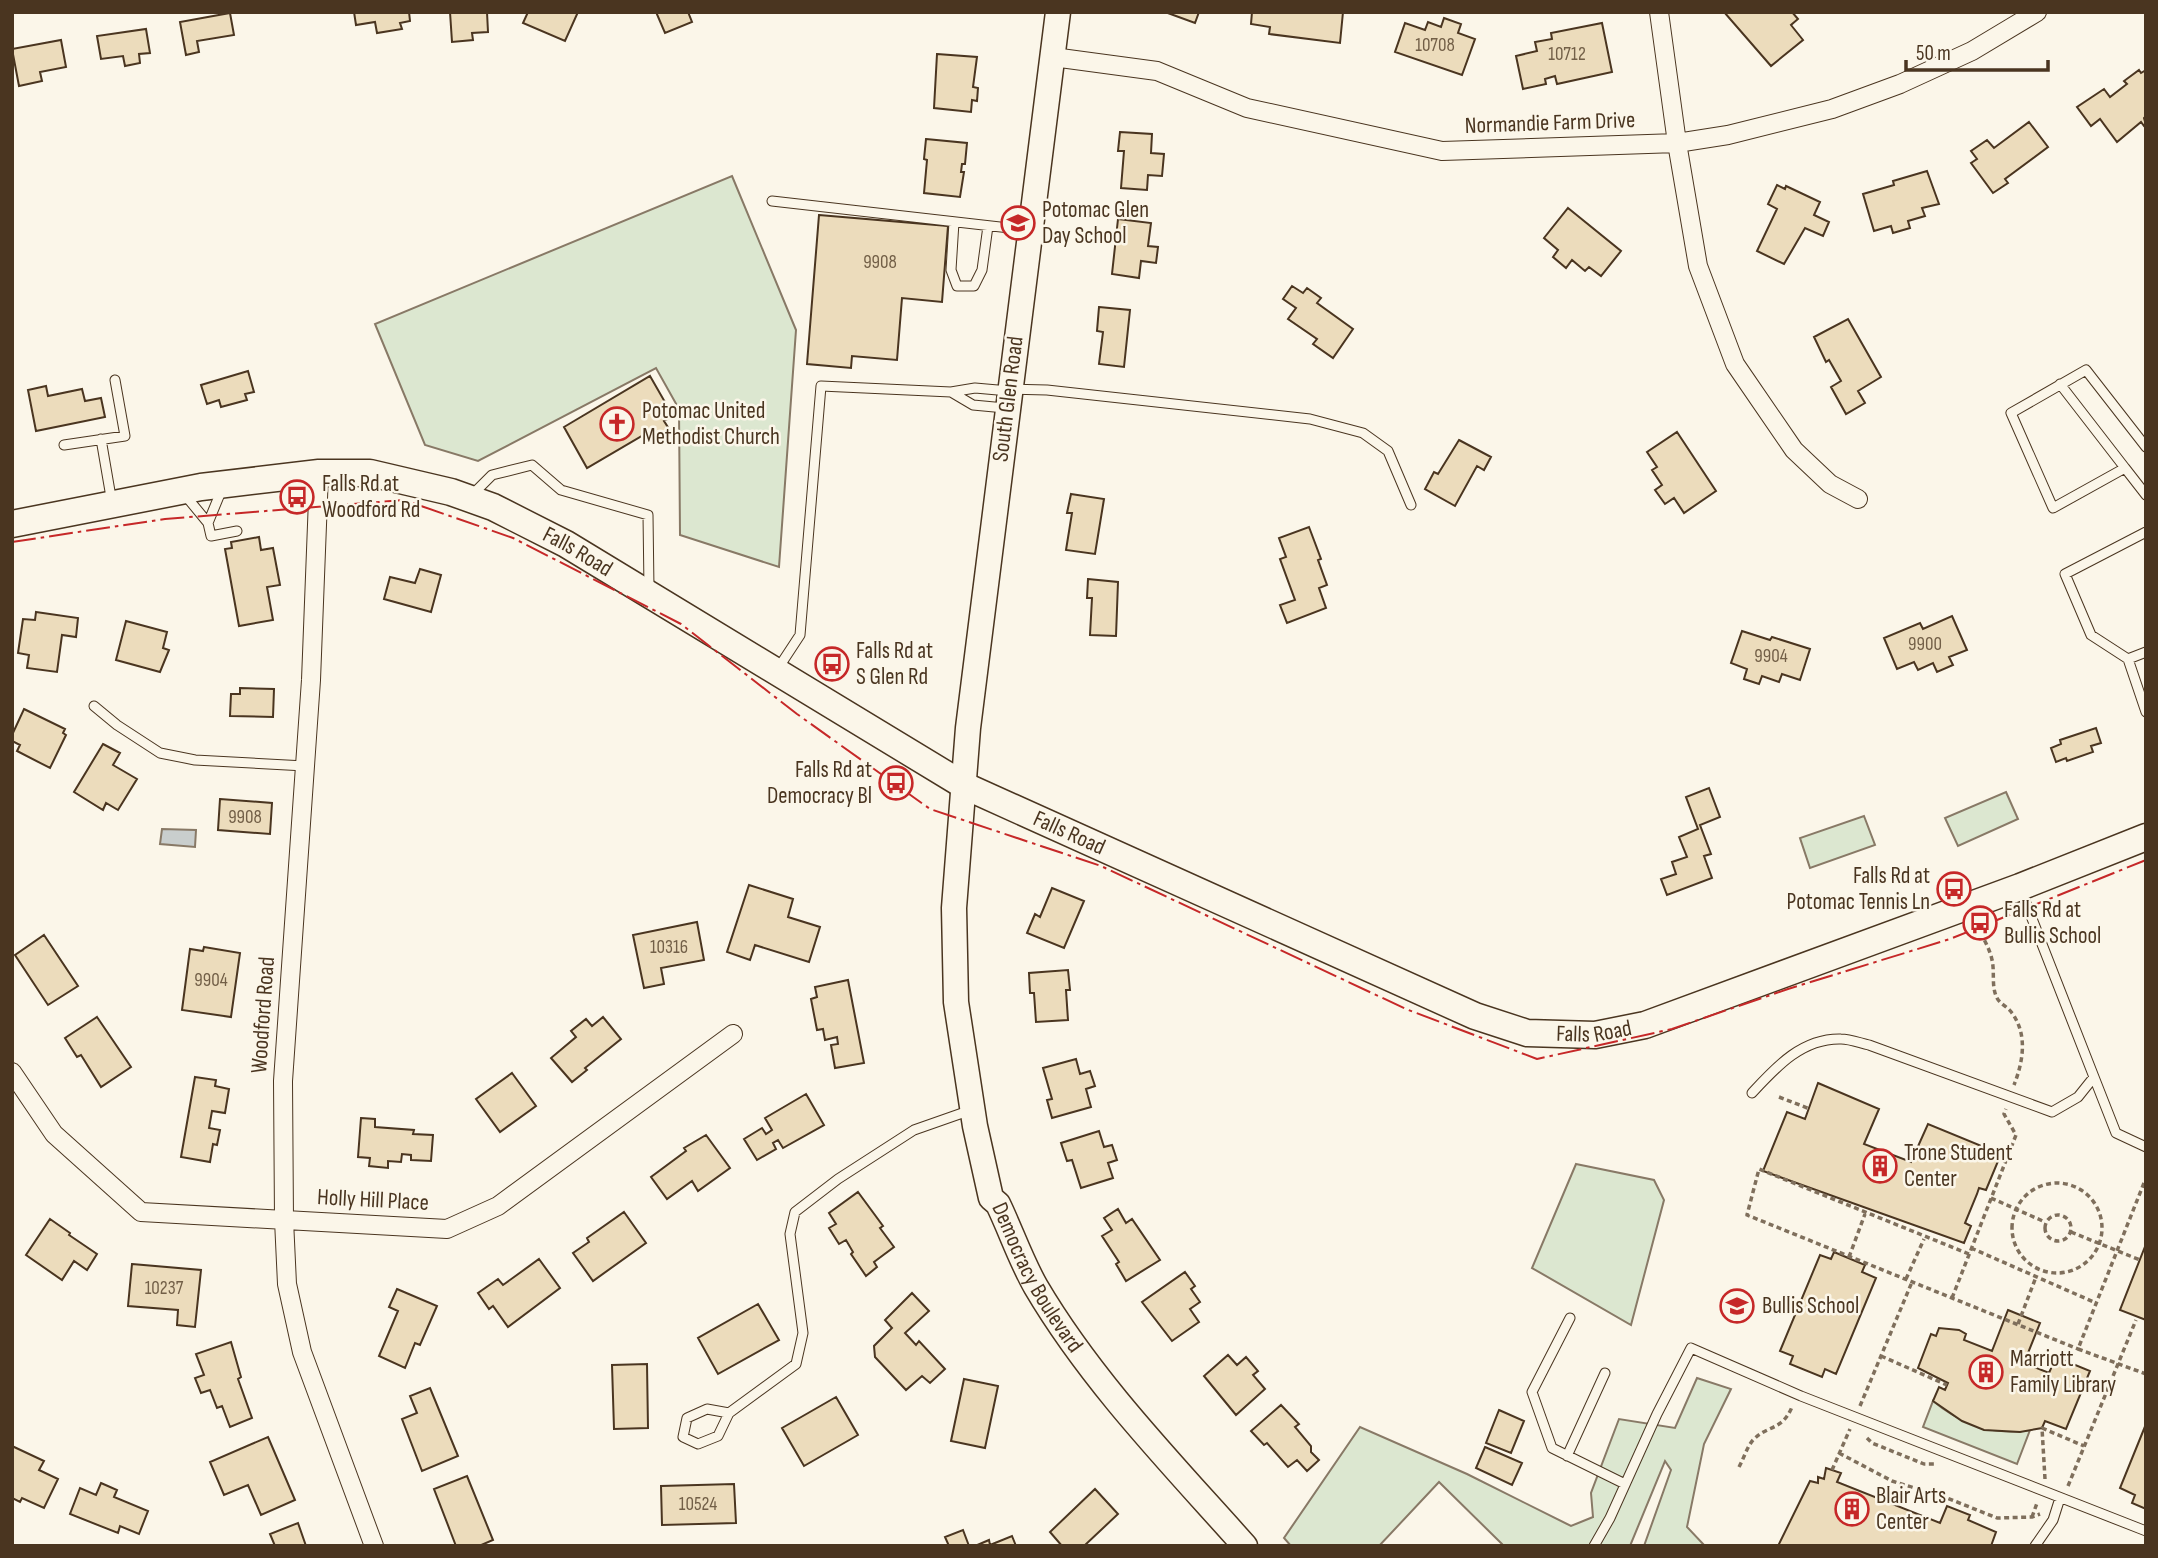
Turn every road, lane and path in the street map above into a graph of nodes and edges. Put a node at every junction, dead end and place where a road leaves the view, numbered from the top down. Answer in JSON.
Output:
{"nodes":[{"id":1,"x":1058,"y":12,"type":"edge"},
{"id":2,"x":1660,"y":12,"type":"edge"},
{"id":3,"x":2037,"y":12,"type":"edge"},
{"id":4,"x":1053,"y":57,"type":"junction"},
{"id":5,"x":1677,"y":143,"type":"junction"},
{"id":6,"x":772,"y":201,"type":"dead end"},
{"id":7,"x":954,"y":222,"type":"junction"},
{"id":8,"x":988,"y":226,"type":"junction"},
{"id":9,"x":1029,"y":230,"type":"junction"},
{"id":10,"x":115,"y":380,"type":"dead end"},
{"id":11,"x":2060,"y":384,"type":"junction"},
{"id":12,"x":951,"y":392,"type":"junction"},
{"id":13,"x":1009,"y":396,"type":"junction"},
{"id":14,"x":101,"y":439,"type":"junction"},
{"id":15,"x":64,"y":445,"type":"dead end"},
{"id":16,"x":2146,"y":447,"type":"edge"},
{"id":17,"x":2125,"y":468,"type":"junction"},
{"id":18,"x":319,"y":473,"type":"junction"},
{"id":19,"x":223,"y":484,"type":"junction"},
{"id":20,"x":182,"y":491,"type":"junction"},
{"id":21,"x":2146,"y":495,"type":"edge"},
{"id":22,"x":468,"y":498,"type":"junction"},
{"id":23,"x":1858,"y":499,"type":"dead end"},
{"id":24,"x":112,"y":505,"type":"junction"},
{"id":25,"x":1411,"y":505,"type":"dead end"},
{"id":26,"x":208,"y":523,"type":"junction"},
{"id":27,"x":12,"y":524,"type":"edge"},
{"id":28,"x":237,"y":531,"type":"dead end"},
{"id":29,"x":2146,"y":533,"type":"edge"},
{"id":30,"x":649,"y":595,"type":"junction"},
{"id":31,"x":2146,"y":652,"type":"edge"},
{"id":32,"x":2128,"y":659,"type":"junction"},
{"id":33,"x":776,"y":671,"type":"junction"},
{"id":34,"x":94,"y":706,"type":"dead end"},
{"id":35,"x":2146,"y":712,"type":"edge"},
{"id":36,"x":305,"y":766,"type":"junction"},
{"id":37,"x":965,"y":786,"type":"junction"},
{"id":38,"x":2146,"y":837,"type":"edge"},
{"id":39,"x":2020,"y":887,"type":"junction"},
{"id":40,"x":1968,"y":906,"type":"junction"},
{"id":41,"x":733,"y":1034,"type":"dead end"},
{"id":42,"x":12,"y":1072,"type":"edge"},
{"id":43,"x":2094,"y":1077,"type":"junction"},
{"id":44,"x":1752,"y":1093,"type":"dead end"},
{"id":45,"x":2010,"y":1096,"type":"junction"},
{"id":46,"x":1779,"y":1097,"type":"dead end"},
{"id":47,"x":972,"y":1109,"type":"junction"},
{"id":48,"x":1810,"y":1109,"type":"dead end"},
{"id":49,"x":2146,"y":1147,"type":"edge"},
{"id":50,"x":2144,"y":1183,"type":"dead end"},
{"id":51,"x":1991,"y":1198,"type":"junction"},
{"id":52,"x":2015,"y":1209,"type":"junction"},
{"id":53,"x":1865,"y":1214,"type":"dead end"},
{"id":54,"x":284,"y":1220,"type":"junction"},
{"id":55,"x":2045,"y":1222,"type":"junction"},
{"id":56,"x":2071,"y":1232,"type":"junction"},
{"id":57,"x":1924,"y":1239,"type":"dead end"},
{"id":58,"x":2100,"y":1243,"type":"junction"},
{"id":59,"x":1972,"y":1248,"type":"junction"},
{"id":60,"x":2118,"y":1249,"type":"junction"},
{"id":61,"x":1969,"y":1254,"type":"junction"},
{"id":62,"x":1849,"y":1257,"type":"junction"},
{"id":63,"x":2140,"y":1260,"type":"dead end"},
{"id":64,"x":2036,"y":1277,"type":"junction"},
{"id":65,"x":1906,"y":1280,"type":"junction"},
{"id":66,"x":1912,"y":1282,"type":"junction"},
{"id":67,"x":1952,"y":1298,"type":"junction"},
{"id":68,"x":2096,"y":1303,"type":"junction"},
{"id":69,"x":1570,"y":1318,"type":"dead end"},
{"id":70,"x":2136,"y":1320,"type":"dead end"},
{"id":71,"x":2018,"y":1325,"type":"junction"},
{"id":72,"x":2078,"y":1349,"type":"junction"},
{"id":73,"x":1881,"y":1356,"type":"junction"},
{"id":74,"x":2119,"y":1364,"type":"junction"},
{"id":75,"x":1605,"y":1373,"type":"dead end"},
{"id":76,"x":2146,"y":1374,"type":"edge"},
{"id":77,"x":1947,"y":1385,"type":"dead end"},
{"id":78,"x":1794,"y":1402,"type":"dead end"},
{"id":79,"x":729,"y":1413,"type":"junction"},
{"id":80,"x":1855,"y":1417,"type":"junction"},
{"id":81,"x":2085,"y":1446,"type":"junction"},
{"id":82,"x":1839,"y":1453,"type":"junction"},
{"id":83,"x":1567,"y":1456,"type":"junction"},
{"id":84,"x":1740,"y":1467,"type":"dead end"},
{"id":85,"x":1832,"y":1470,"type":"dead end"},
{"id":86,"x":1625,"y":1484,"type":"junction"},
{"id":87,"x":2042,"y":1490,"type":"junction"},
{"id":88,"x":2060,"y":1498,"type":"junction"},
{"id":89,"x":2056,"y":1509,"type":"junction"},
{"id":90,"x":2032,"y":1517,"type":"junction"},
{"id":91,"x":2146,"y":1531,"type":"edge"},
{"id":92,"x":1244,"y":1545,"type":"edge"},
{"id":93,"x":374,"y":1546,"type":"edge"},
{"id":94,"x":1594,"y":1546,"type":"edge"},
{"id":95,"x":2035,"y":1546,"type":"edge"}],
"edges":[{"from":1,"to":4,"type":"main road","name":"South Glen Road"},
{"from":2,"to":5,"type":"street"},
{"from":3,"to":5,"type":"street","name":"Normandie Farm Drive"},
{"from":4,"to":5,"type":"street","name":"Normandie Farm Drive"},
{"from":4,"to":9,"type":"main road","name":"South Glen Road"},
{"from":5,"to":23,"type":"street"},
{"from":6,"to":7,"type":"lane"},
{"from":7,"to":8,"type":"lane"},
{"from":7,"to":8,"type":"lane"},
{"from":8,"to":9,"type":"lane"},
{"from":9,"to":13,"type":"main road","name":"South Glen Road"},
{"from":10,"to":14,"type":"lane"},
{"from":11,"to":16,"type":"lane"},
{"from":11,"to":17,"type":"lane"},
{"from":11,"to":17,"type":"lane"},
{"from":12,"to":13,"type":"lane"},
{"from":12,"to":13,"type":"lane"},
{"from":12,"to":33,"type":"lane"},
{"from":13,"to":25,"type":"lane"},
{"from":13,"to":37,"type":"main road","name":"South Glen Road"},
{"from":14,"to":15,"type":"lane"},
{"from":14,"to":24,"type":"lane"},
{"from":17,"to":21,"type":"lane"},
{"from":18,"to":19,"type":"main road","name":"Falls Road"},
{"from":18,"to":22,"type":"main road","name":"Falls Road"},
{"from":18,"to":36,"type":"street","name":"Woodford Road"},
{"from":19,"to":20,"type":"main road","name":"Falls Road"},
{"from":19,"to":26,"type":"lane"},
{"from":20,"to":24,"type":"main road","name":"Falls Road"},
{"from":20,"to":26,"type":"lane"},
{"from":22,"to":30,"type":"main road","name":"Falls Road"},
{"from":22,"to":30,"type":"lane"},
{"from":24,"to":27,"type":"main road","name":"Falls Road"},
{"from":26,"to":28,"type":"lane"},
{"from":29,"to":32,"type":"lane"},
{"from":30,"to":33,"type":"main road","name":"Falls Road"},
{"from":31,"to":32,"type":"lane"},
{"from":32,"to":35,"type":"lane"},
{"from":33,"to":37,"type":"main road","name":"Falls Road"},
{"from":34,"to":36,"type":"lane"},
{"from":36,"to":54,"type":"street","name":"Woodford Road"},
{"from":37,"to":40,"type":"main road","name":"Falls Road"},
{"from":37,"to":47,"type":"main road","name":"Democracy Boulevard"},
{"from":38,"to":39,"type":"main road","name":"Falls Road"},
{"from":39,"to":40,"type":"main road","name":"Falls Road"},
{"from":39,"to":43,"type":"lane"},
{"from":40,"to":45,"type":"path"},
{"from":41,"to":54,"type":"street","name":"Holly Hill Place"},
{"from":42,"to":54,"type":"street","name":"Holly Hill Place"},
{"from":43,"to":45,"type":"lane"},
{"from":43,"to":49,"type":"lane"},
{"from":44,"to":45,"type":"lane"},
{"from":45,"to":51,"type":"path"},
{"from":46,"to":48,"type":"path"},
{"from":47,"to":79,"type":"lane"},
{"from":47,"to":92,"type":"main road","name":"Democracy Boulevard"},
{"from":50,"to":60,"type":"path"},
{"from":51,"to":52,"type":"path"},
{"from":51,"to":59,"type":"path"},
{"from":52,"to":55,"type":"path"},
{"from":52,"to":58,"type":"path"},
{"from":52,"to":58,"type":"path"},
{"from":53,"to":62,"type":"path"},
{"from":54,"to":93,"type":"street","name":"Woodford Road"},
{"from":55,"to":56,"type":"path"},
{"from":55,"to":56,"type":"path"},
{"from":56,"to":58,"type":"path"},
{"from":57,"to":65,"type":"path"},
{"from":58,"to":60,"type":"path"},
{"from":59,"to":61,"type":"path"},
{"from":59,"to":64,"type":"path"},
{"from":60,"to":63,"type":"path"},
{"from":60,"to":68,"type":"path"},
{"from":61,"to":62,"type":"path"},
{"from":61,"to":67,"type":"path"},
{"from":62,"to":65,"type":"path"},
{"from":64,"to":68,"type":"path"},
{"from":64,"to":71,"type":"path"},
{"from":65,"to":66,"type":"path"},
{"from":66,"to":67,"type":"path"},
{"from":66,"to":73,"type":"path"},
{"from":67,"to":71,"type":"path"},
{"from":68,"to":72,"type":"path"},
{"from":69,"to":83,"type":"lane"},
{"from":70,"to":74,"type":"path"},
{"from":71,"to":72,"type":"path"},
{"from":72,"to":74,"type":"path"},
{"from":73,"to":77,"type":"path"},
{"from":73,"to":80,"type":"path"},
{"from":74,"to":76,"type":"path"},
{"from":74,"to":81,"type":"path"},
{"from":75,"to":83,"type":"lane"},
{"from":78,"to":84,"type":"path"},
{"from":79,"to":79,"type":"lane"},
{"from":80,"to":82,"type":"path"},
{"from":80,"to":86,"type":"lane"},
{"from":80,"to":87,"type":"lane"},
{"from":81,"to":87,"type":"path"},
{"from":81,"to":88,"type":"path"},
{"from":82,"to":85,"type":"path"},
{"from":82,"to":90,"type":"path"},
{"from":83,"to":86,"type":"lane"},
{"from":86,"to":94,"type":"lane"},
{"from":87,"to":88,"type":"lane"},
{"from":87,"to":90,"type":"path"},
{"from":88,"to":89,"type":"lane"},
{"from":88,"to":91,"type":"lane"},
{"from":89,"to":90,"type":"path"},
{"from":89,"to":95,"type":"lane"}]}
